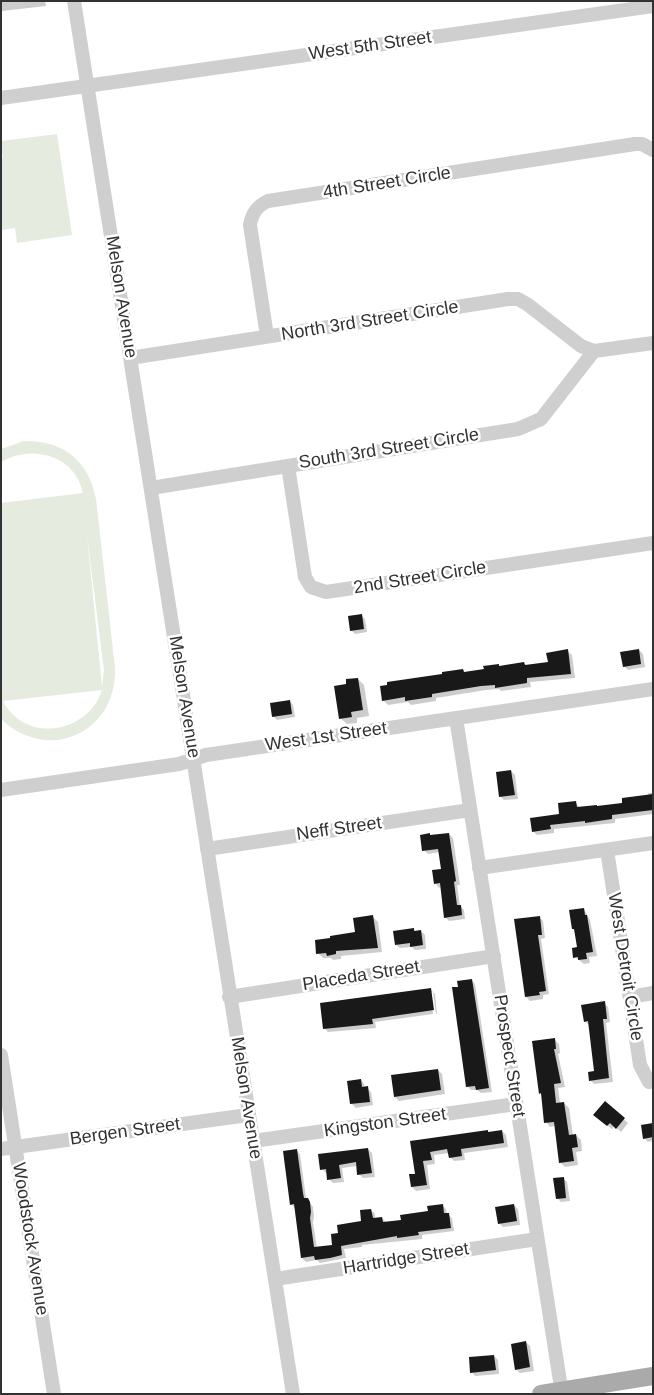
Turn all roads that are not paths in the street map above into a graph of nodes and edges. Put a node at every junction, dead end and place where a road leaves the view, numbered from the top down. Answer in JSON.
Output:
{"nodes":[{"id":1,"x":74,"y":1,"type":"edge"},
{"id":2,"x":653,"y":6,"type":"edge"},
{"id":3,"x":88,"y":86,"type":"junction"},
{"id":4,"x":1,"y":98,"type":"edge"},
{"id":5,"x":651,"y":148,"type":"edge"},
{"id":6,"x":267,"y":336,"type":"junction"},
{"id":7,"x":653,"y":343,"type":"edge"},
{"id":8,"x":594,"y":350,"type":"junction"},
{"id":9,"x":130,"y":358,"type":"junction"},
{"id":10,"x":288,"y":466,"type":"junction"},
{"id":11,"x":151,"y":488,"type":"junction"},
{"id":12,"x":653,"y":543,"type":"edge"},
{"id":13,"x":653,"y":689,"type":"edge"},
{"id":14,"x":456,"y":718,"type":"junction"},
{"id":15,"x":193,"y":759,"type":"junction"},
{"id":16,"x":1,"y":790,"type":"edge"},
{"id":17,"x":470,"y":810,"type":"junction"},
{"id":18,"x":653,"y":843,"type":"edge"},
{"id":19,"x":208,"y":849,"type":"junction"},
{"id":20,"x":607,"y":850,"type":"junction"},
{"id":21,"x":479,"y":868,"type":"junction"},
{"id":22,"x":494,"y":956,"type":"junction"},
{"id":23,"x":653,"y":993,"type":"edge"},
{"id":24,"x":229,"y":997,"type":"junction"},
{"id":25,"x":630,"y":997,"type":"junction"},
{"id":26,"x":1,"y":1055,"type":"edge"},
{"id":27,"x":649,"y":1082,"type":"dead end"},
{"id":28,"x":516,"y":1104,"type":"junction"},
{"id":29,"x":248,"y":1115,"type":"junction"},
{"id":30,"x":253,"y":1141,"type":"junction"},
{"id":31,"x":16,"y":1148,"type":"junction"},
{"id":32,"x":1,"y":1150,"type":"edge"},
{"id":33,"x":537,"y":1239,"type":"junction"},
{"id":34,"x":275,"y":1279,"type":"junction"},
{"id":35,"x":653,"y":1376,"type":"edge"},
{"id":36,"x":561,"y":1392,"type":"edge"},
{"id":37,"x":54,"y":1394,"type":"edge"},
{"id":38,"x":292,"y":1394,"type":"edge"},
{"id":39,"x":541,"y":1394,"type":"edge"}],
"edges":[{"from":1,"to":3,"type":"street","name":"Melson Avenue"},
{"from":2,"to":3,"type":"street","name":"West 5th Street"},
{"from":3,"to":4,"type":"street","name":"West 5th Street"},
{"from":3,"to":9,"type":"street","name":"Melson Avenue"},
{"from":5,"to":6,"type":"street","name":"4th Street Circle"},
{"from":6,"to":8,"type":"street","name":"North 3rd Street Circle"},
{"from":6,"to":9,"type":"street","name":"North 3rd Street Circle"},
{"from":7,"to":8,"type":"street"},
{"from":8,"to":10,"type":"street","name":"South 3rd Street Circle"},
{"from":9,"to":11,"type":"street","name":"Melson Avenue"},
{"from":10,"to":11,"type":"street","name":"South 3rd Street Circle"},
{"from":10,"to":12,"type":"street","name":"2nd Street Circle"},
{"from":11,"to":15,"type":"street","name":"Melson Avenue"},
{"from":13,"to":14,"type":"street","name":"West 1st Street"},
{"from":14,"to":15,"type":"street","name":"West 1st Street"},
{"from":14,"to":17,"type":"street","name":"Prospect Street"},
{"from":15,"to":16,"type":"street","name":"West 1st Street"},
{"from":15,"to":19,"type":"street","name":"Melson Avenue"},
{"from":17,"to":19,"type":"street","name":"Neff Street"},
{"from":17,"to":21,"type":"street","name":"Prospect Street"},
{"from":18,"to":20,"type":"street"},
{"from":19,"to":24,"type":"street","name":"Melson Avenue"},
{"from":20,"to":21,"type":"street"},
{"from":20,"to":25,"type":"street","name":"West Detroit Circle"},
{"from":21,"to":22,"type":"street","name":"Prospect Street"},
{"from":22,"to":24,"type":"street","name":"Placeda Street"},
{"from":22,"to":28,"type":"street","name":"Prospect Street"},
{"from":23,"to":25,"type":"street"},
{"from":24,"to":29,"type":"street","name":"Melson Avenue"},
{"from":25,"to":27,"type":"street","name":"West Detroit Circle"},
{"from":26,"to":31,"type":"street","name":"Woodstock Avenue"},
{"from":28,"to":30,"type":"street","name":"Kingston Street"},
{"from":28,"to":33,"type":"street","name":"Prospect Street"},
{"from":29,"to":30,"type":"street","name":"Melson Avenue"},
{"from":29,"to":31,"type":"street","name":"Bergen Street"},
{"from":30,"to":34,"type":"street","name":"Melson Avenue"},
{"from":31,"to":32,"type":"street","name":"Bergen Street"},
{"from":31,"to":37,"type":"street","name":"Woodstock Avenue"},
{"from":33,"to":34,"type":"street","name":"Hartridge Street"},
{"from":33,"to":36,"type":"street","name":"Prospect Street"},
{"from":34,"to":38,"type":"street","name":"Melson Avenue"},
{"from":35,"to":36,"type":"main road"},
{"from":36,"to":39,"type":"main road"}]}
